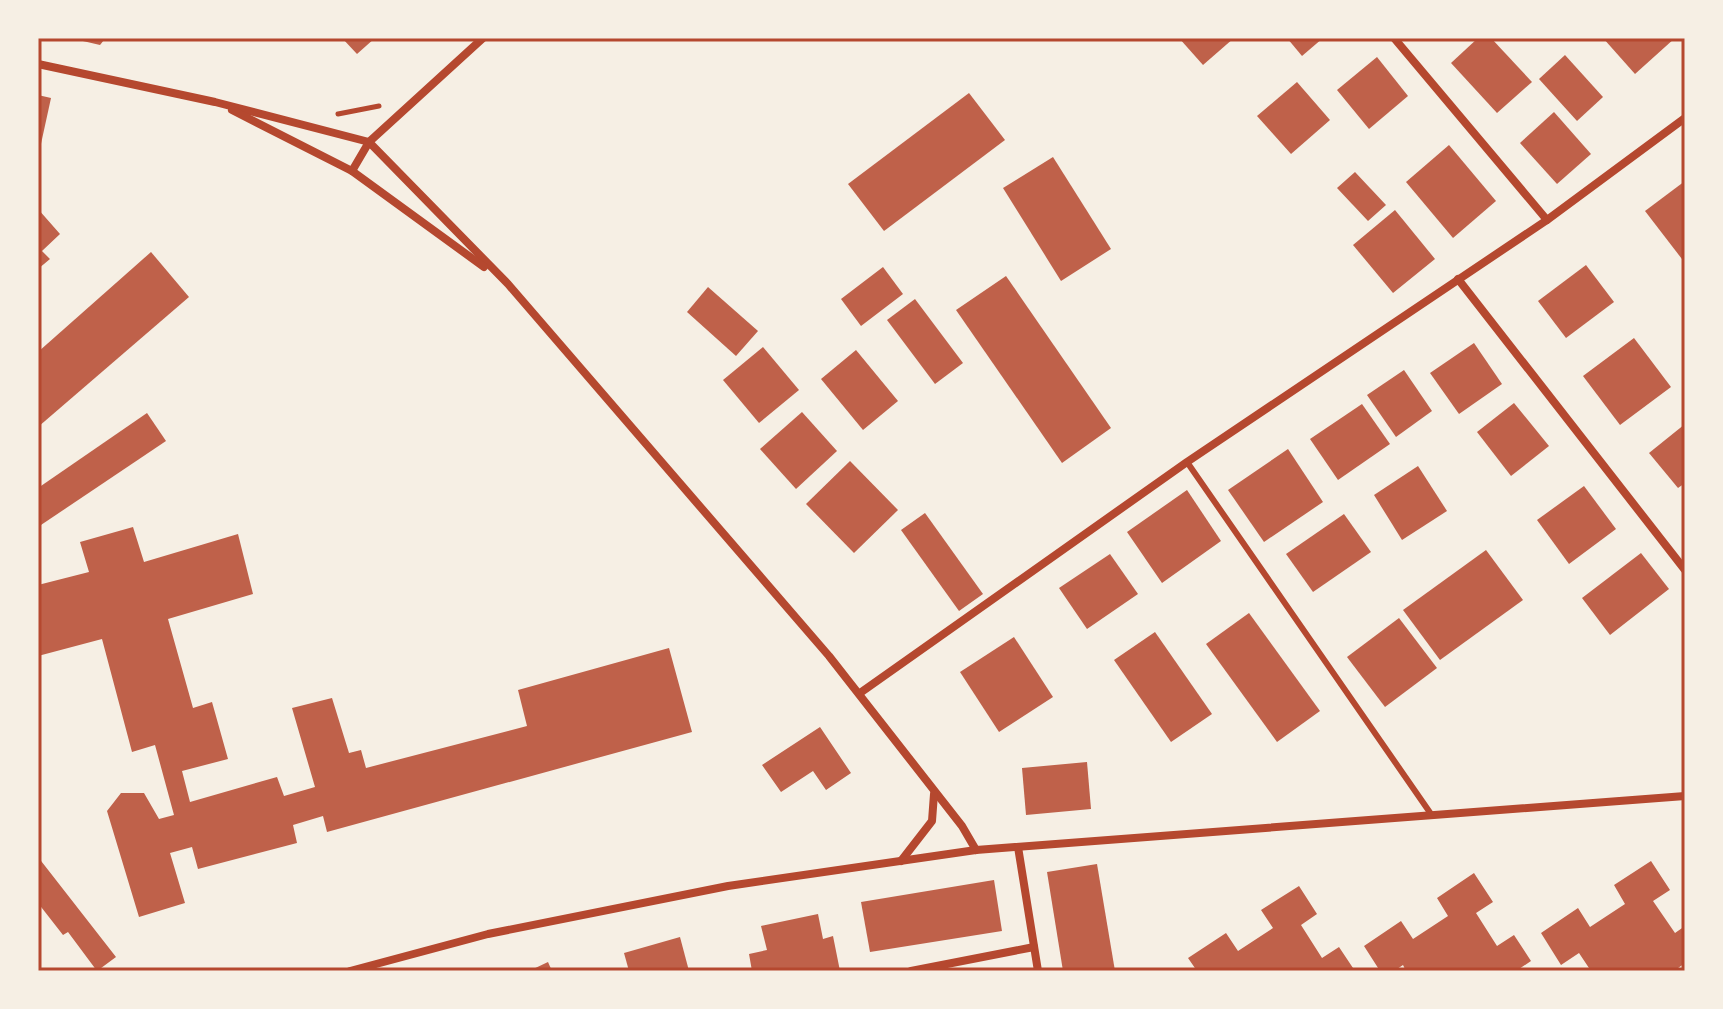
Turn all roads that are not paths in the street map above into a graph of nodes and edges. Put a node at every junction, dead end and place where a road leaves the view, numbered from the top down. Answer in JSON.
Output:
{"nodes":[{"id":1,"x":483,"y":38,"type":"edge"},
{"id":2,"x":1394,"y":38,"type":"edge"},
{"id":3,"x":38,"y":64,"type":"edge"},
{"id":4,"x":215,"y":102,"type":"junction"},
{"id":5,"x":1685,"y":118,"type":"edge"},
{"id":6,"x":369,"y":142,"type":"junction"},
{"id":7,"x":352,"y":171,"type":"junction"},
{"id":8,"x":1547,"y":220,"type":"junction"},
{"id":9,"x":1458,"y":279,"type":"junction"},
{"id":10,"x":508,"y":284,"type":"junction"},
{"id":11,"x":1187,"y":462,"type":"junction"},
{"id":12,"x":1685,"y":570,"type":"edge"},
{"id":13,"x":860,"y":693,"type":"junction"},
{"id":14,"x":933,"y":792,"type":"junction"},
{"id":15,"x":1685,"y":796,"type":"edge"},
{"id":16,"x":1431,"y":814,"type":"junction"},
{"id":17,"x":1018,"y":847,"type":"junction"},
{"id":18,"x":976,"y":850,"type":"junction"},
{"id":19,"x":900,"y":862,"type":"junction"},
{"id":20,"x":1034,"y":947,"type":"junction"},
{"id":21,"x":350,"y":971,"type":"edge"},
{"id":22,"x":911,"y":971,"type":"edge"},
{"id":23,"x":1038,"y":971,"type":"edge"}],
"edges":[{"from":1,"to":6,"type":"street"},
{"from":2,"to":8,"type":"street"},
{"from":3,"to":4,"type":"street"},
{"from":4,"to":6,"type":"street"},
{"from":4,"to":7,"type":"street"},
{"from":5,"to":8,"type":"street"},
{"from":6,"to":7,"type":"street"},
{"from":6,"to":10,"type":"street"},
{"from":7,"to":10,"type":"street"},
{"from":8,"to":9,"type":"street"},
{"from":9,"to":11,"type":"street"},
{"from":9,"to":12,"type":"street"},
{"from":10,"to":13,"type":"street"},
{"from":11,"to":13,"type":"street"},
{"from":11,"to":16,"type":"lane"},
{"from":13,"to":14,"type":"street"},
{"from":14,"to":18,"type":"street"},
{"from":14,"to":19,"type":"street"},
{"from":15,"to":16,"type":"street"},
{"from":16,"to":17,"type":"street"},
{"from":17,"to":18,"type":"street"},
{"from":17,"to":20,"type":"street"},
{"from":18,"to":19,"type":"street"},
{"from":19,"to":21,"type":"street"},
{"from":20,"to":22,"type":"street"},
{"from":20,"to":23,"type":"street"}]}
